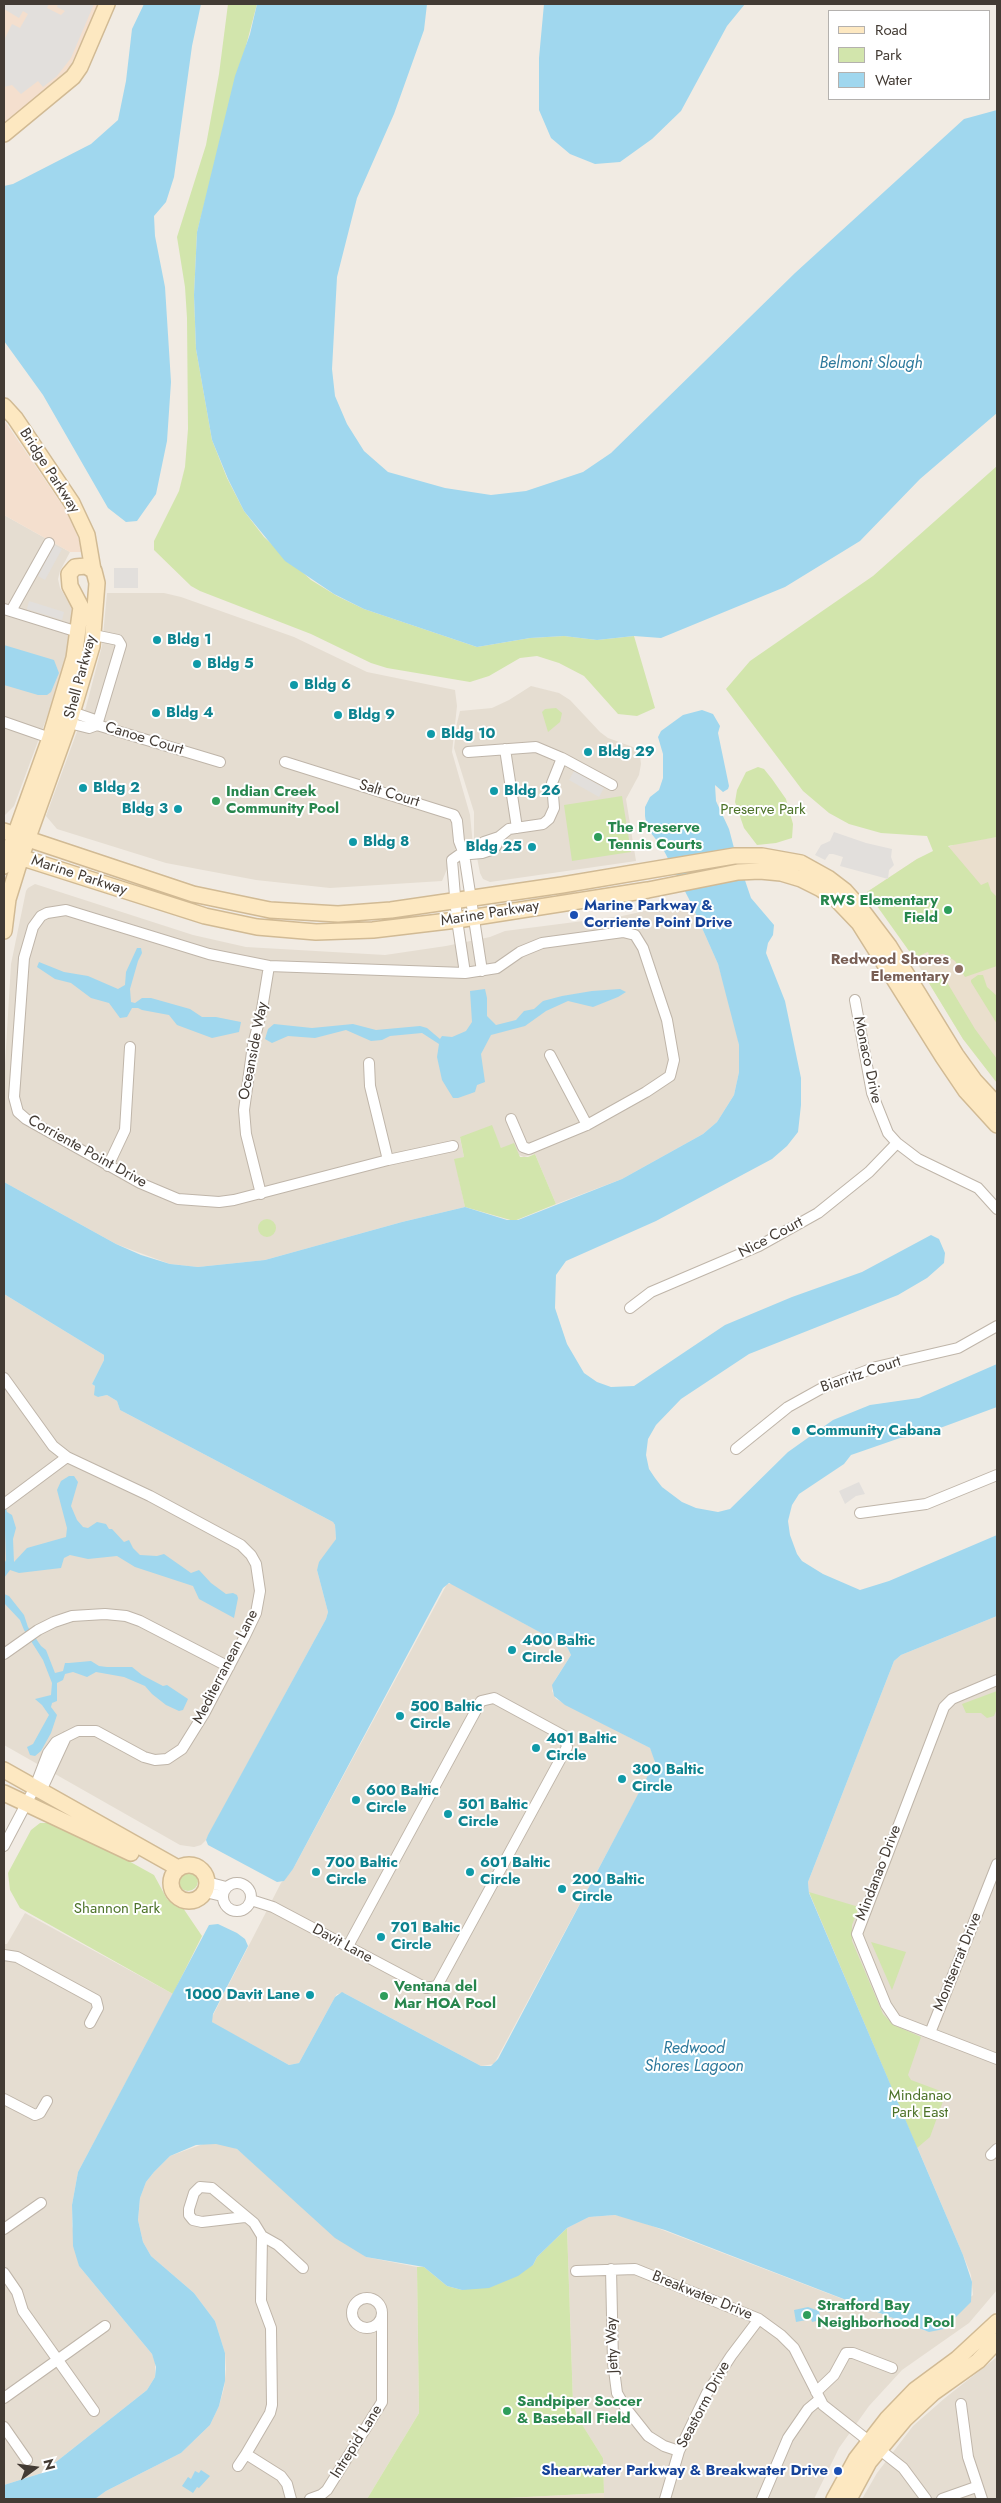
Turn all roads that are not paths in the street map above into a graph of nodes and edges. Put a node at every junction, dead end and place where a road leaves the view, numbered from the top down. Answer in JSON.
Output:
{"nodes":[{"id":1,"x":107,"y":4,"type":"edge"},
{"id":2,"x":4,"y":134,"type":"edge"},
{"id":3,"x":4,"y":406,"type":"edge"},
{"id":4,"x":49,"y":543,"type":"dead end"},
{"id":5,"x":93,"y":570,"type":"junction"},
{"id":6,"x":7,"y":610,"type":"edge"},
{"id":7,"x":78,"y":632,"type":"junction"},
{"id":8,"x":94,"y":635,"type":"junction"},
{"id":9,"x":70,"y":718,"type":"junction"},
{"id":10,"x":4,"y":722,"type":"edge"},
{"id":11,"x":97,"y":723,"type":"junction"},
{"id":12,"x":50,"y":738,"type":"junction"},
{"id":13,"x":505,"y":749,"type":"junction"},
{"id":14,"x":468,"y":752,"type":"dead end"},
{"id":15,"x":562,"y":758,"type":"junction"},
{"id":16,"x":220,"y":762,"type":"dead end"},
{"id":17,"x":285,"y":762,"type":"dead end"},
{"id":18,"x":612,"y":785,"type":"dead end"},
{"id":19,"x":517,"y":828,"type":"junction"},
{"id":20,"x":15,"y":835,"type":"edge"},
{"id":21,"x":467,"y":853,"type":"junction"},
{"id":22,"x":9,"y":857,"type":"edge"},
{"id":23,"x":471,"y":898,"type":"junction"},
{"id":24,"x":455,"y":900,"type":"junction"},
{"id":25,"x":474,"y":917,"type":"junction"},
{"id":26,"x":457,"y":920,"type":"junction"},
{"id":27,"x":4,"y":931,"type":"edge"},
{"id":28,"x":269,"y":966,"type":"junction"},
{"id":29,"x":482,"y":970,"type":"junction"},
{"id":30,"x":465,"y":973,"type":"junction"},
{"id":31,"x":911,"y":976,"type":"junction"},
{"id":32,"x":855,"y":1000,"type":"dead end"},
{"id":33,"x":917,"y":1016,"type":"junction"},
{"id":34,"x":130,"y":1047,"type":"dead end"},
{"id":35,"x":550,"y":1056,"type":"dead end"},
{"id":36,"x":369,"y":1063,"type":"dead end"},
{"id":37,"x":997,"y":1105,"type":"edge"},
{"id":38,"x":512,"y":1119,"type":"dead end"},
{"id":39,"x":587,"y":1125,"type":"junction"},
{"id":40,"x":997,"y":1125,"type":"edge"},
{"id":41,"x":897,"y":1143,"type":"junction"},
{"id":42,"x":454,"y":1146,"type":"dead end"},
{"id":43,"x":388,"y":1160,"type":"junction"},
{"id":44,"x":108,"y":1166,"type":"junction"},
{"id":45,"x":261,"y":1194,"type":"junction"},
{"id":46,"x":997,"y":1209,"type":"edge"},
{"id":47,"x":630,"y":1308,"type":"dead end"},
{"id":48,"x":997,"y":1326,"type":"edge"},
{"id":49,"x":4,"y":1378,"type":"edge"},
{"id":50,"x":736,"y":1449,"type":"dead end"},
{"id":51,"x":67,"y":1458,"type":"junction"},
{"id":52,"x":997,"y":1475,"type":"edge"},
{"id":53,"x":7,"y":1502,"type":"edge"},
{"id":54,"x":860,"y":1513,"type":"dead end"},
{"id":55,"x":4,"y":1654,"type":"edge"},
{"id":56,"x":229,"y":1667,"type":"junction"},
{"id":57,"x":997,"y":1680,"type":"edge"},
{"id":58,"x":4,"y":1770,"type":"edge"},
{"id":59,"x":38,"y":1789,"type":"junction"},
{"id":60,"x":4,"y":1793,"type":"edge"},
{"id":61,"x":26,"y":1804,"type":"junction"},
{"id":62,"x":4,"y":1846,"type":"edge"},
{"id":63,"x":997,"y":1864,"type":"edge"},
{"id":64,"x":175,"y":1872,"type":"junction"},
{"id":65,"x":206,"y":1887,"type":"junction"},
{"id":66,"x":224,"y":1891,"type":"junction"},
{"id":67,"x":251,"y":1900,"type":"junction"},
{"id":68,"x":348,"y":1946,"type":"junction"},
{"id":69,"x":4,"y":1954,"type":"edge"},
{"id":70,"x":90,"y":2023,"type":"dead end"},
{"id":71,"x":930,"y":2033,"type":"junction"},
{"id":72,"x":997,"y":2059,"type":"edge"},
{"id":73,"x":4,"y":2100,"type":"edge"},
{"id":74,"x":47,"y":2101,"type":"dead end"},
{"id":75,"x":41,"y":2203,"type":"dead end"},
{"id":76,"x":245,"y":2217,"type":"junction"},
{"id":77,"x":4,"y":2229,"type":"edge"},
{"id":78,"x":262,"y":2236,"type":"junction"},
{"id":79,"x":303,"y":2268,"type":"dead end"},
{"id":80,"x":611,"y":2269,"type":"junction"},
{"id":81,"x":576,"y":2271,"type":"dead end"},
{"id":82,"x":4,"y":2273,"type":"edge"},
{"id":83,"x":382,"y":2312,"type":"dead end"},
{"id":84,"x":759,"y":2319,"type":"junction"},
{"id":85,"x":997,"y":2322,"type":"edge"},
{"id":86,"x":105,"y":2326,"type":"dead end"},
{"id":87,"x":997,"y":2341,"type":"edge"},
{"id":88,"x":57,"y":2360,"type":"junction"},
{"id":89,"x":892,"y":2368,"type":"dead end"},
{"id":90,"x":818,"y":2396,"type":"junction"},
{"id":91,"x":4,"y":2398,"type":"edge"},
{"id":92,"x":961,"y":2404,"type":"dead end"},
{"id":93,"x":94,"y":2411,"type":"dead end"},
{"id":94,"x":4,"y":2427,"type":"edge"},
{"id":95,"x":874,"y":2447,"type":"junction"},
{"id":96,"x":679,"y":2452,"type":"junction"},
{"id":97,"x":246,"y":2454,"type":"junction"},
{"id":98,"x":27,"y":2460,"type":"dead end"},
{"id":99,"x":238,"y":2466,"type":"dead end"},
{"id":100,"x":976,"y":2487,"type":"junction"},
{"id":101,"x":291,"y":2499,"type":"edge"},
{"id":102,"x":310,"y":2499,"type":"edge"},
{"id":103,"x":665,"y":2499,"type":"edge"},
{"id":104,"x":762,"y":2499,"type":"edge"},
{"id":105,"x":834,"y":2499,"type":"edge"},
{"id":106,"x":849,"y":2499,"type":"edge"},
{"id":107,"x":926,"y":2499,"type":"edge"},
{"id":108,"x":942,"y":2499,"type":"edge"},
{"id":109,"x":982,"y":2499,"type":"edge"}],
"edges":[{"from":1,"to":2,"type":"main road"},
{"from":3,"to":5,"type":"main road","name":"Bridge Parkway"},
{"from":4,"to":6,"type":"street"},
{"from":5,"to":7,"type":"main road","name":"Shell Parkway"},
{"from":5,"to":8,"type":"main road","name":"Shell Parkway"},
{"from":6,"to":7,"type":"street"},
{"from":7,"to":12,"type":"main road","name":"Shell Parkway"},
{"from":8,"to":9,"type":"main road","name":"Shell Parkway"},
{"from":8,"to":11,"type":"street"},
{"from":9,"to":11,"type":"street","name":"Canoe Court"},
{"from":9,"to":20,"type":"main road","name":"Shell Parkway"},
{"from":10,"to":12,"type":"street"},
{"from":11,"to":16,"type":"street","name":"Canoe Court"},
{"from":12,"to":20,"type":"main road","name":"Shell Parkway"},
{"from":13,"to":14,"type":"street"},
{"from":13,"to":15,"type":"street"},
{"from":13,"to":19,"type":"street"},
{"from":15,"to":18,"type":"street"},
{"from":15,"to":19,"type":"street"},
{"from":17,"to":21,"type":"street","name":"Salt Court"},
{"from":19,"to":21,"type":"street"},
{"from":20,"to":22,"type":"main road","name":"Shell Parkway"},
{"from":20,"to":24,"type":"main road","name":"Marine Parkway"},
{"from":21,"to":23,"type":"street","name":"Salt Court"},
{"from":21,"to":24,"type":"street"},
{"from":22,"to":26,"type":"main road","name":"Marine Parkway"},
{"from":22,"to":27,"type":"main road","name":"Shell Parkway"},
{"from":23,"to":24,"type":"main road","name":"Marine Parkway"},
{"from":23,"to":25,"type":"street"},
{"from":23,"to":31,"type":"main road","name":"Marine Parkway"},
{"from":24,"to":26,"type":"street"},
{"from":25,"to":26,"type":"main road","name":"Marine Parkway"},
{"from":25,"to":29,"type":"street"},
{"from":25,"to":33,"type":"main road","name":"Marine Parkway"},
{"from":26,"to":30,"type":"street"},
{"from":28,"to":30,"type":"street","name":"Corriente Point Drive"},
{"from":28,"to":44,"type":"street","name":"Corriente Point Drive"},
{"from":28,"to":45,"type":"street","name":"Oceanside Way"},
{"from":29,"to":30,"type":"street","name":"Corriente Point Drive"},
{"from":29,"to":39,"type":"street","name":"Corriente Point Drive"},
{"from":31,"to":33,"type":"main road"},
{"from":31,"to":37,"type":"main road","name":"Marine Parkway"},
{"from":32,"to":41,"type":"street","name":"Monaco Drive"},
{"from":33,"to":40,"type":"main road","name":"Marine Parkway"},
{"from":34,"to":44,"type":"street"},
{"from":35,"to":39,"type":"street"},
{"from":36,"to":43,"type":"street"},
{"from":38,"to":39,"type":"street","name":"Corriente Point Drive"},
{"from":41,"to":46,"type":"street","name":"Monaco Drive"},
{"from":41,"to":47,"type":"street","name":"Nice Court"},
{"from":42,"to":43,"type":"street","name":"Corriente Point Drive"},
{"from":43,"to":45,"type":"street","name":"Corriente Point Drive"},
{"from":44,"to":45,"type":"street","name":"Corriente Point Drive"},
{"from":48,"to":50,"type":"street","name":"Biarritz Court"},
{"from":49,"to":51,"type":"street","name":"Mediterranean Lane"},
{"from":51,"to":53,"type":"street"},
{"from":51,"to":56,"type":"street","name":"Mediterranean Lane"},
{"from":52,"to":54,"type":"street"},
{"from":55,"to":56,"type":"street"},
{"from":56,"to":59,"type":"street","name":"Mediterranean Lane"},
{"from":57,"to":71,"type":"street","name":"Mindanao Drive"},
{"from":58,"to":59,"type":"main road"},
{"from":59,"to":61,"type":"street"},
{"from":59,"to":64,"type":"main road"},
{"from":60,"to":61,"type":"main road"},
{"from":61,"to":62,"type":"street"},
{"from":61,"to":64,"type":"main road"},
{"from":63,"to":71,"type":"street","name":"Montserrat Drive"},
{"from":64,"to":65,"type":"main road"},
{"from":64,"to":65,"type":"main road"},
{"from":65,"to":66,"type":"street"},
{"from":66,"to":67,"type":"street"},
{"from":66,"to":67,"type":"street"},
{"from":67,"to":68,"type":"street","name":"Davit Lane"},
{"from":68,"to":68,"type":"street","name":"Davit Lane"},
{"from":69,"to":70,"type":"street"},
{"from":71,"to":72,"type":"street","name":"Mindanao Drive"},
{"from":73,"to":74,"type":"street"},
{"from":75,"to":77,"type":"street"},
{"from":76,"to":76,"type":"street"},
{"from":76,"to":78,"type":"street"},
{"from":78,"to":79,"type":"street"},
{"from":78,"to":97,"type":"street"},
{"from":80,"to":81,"type":"street","name":"Breakwater Drive"},
{"from":80,"to":84,"type":"street","name":"Breakwater Drive"},
{"from":80,"to":96,"type":"street","name":"Jetty Way"},
{"from":82,"to":88,"type":"street"},
{"from":83,"to":102,"type":"street","name":"Intrepid Lane"},
{"from":84,"to":90,"type":"street","name":"Breakwater Drive"},
{"from":84,"to":96,"type":"street","name":"Seastorm Drive"},
{"from":85,"to":95,"type":"main road"},
{"from":86,"to":88,"type":"street"},
{"from":87,"to":95,"type":"main road"},
{"from":88,"to":91,"type":"street"},
{"from":88,"to":93,"type":"street"},
{"from":89,"to":90,"type":"street"},
{"from":90,"to":95,"type":"street","name":"Breakwater Drive"},
{"from":90,"to":104,"type":"street"},
{"from":92,"to":100,"type":"street"},
{"from":94,"to":98,"type":"street"},
{"from":95,"to":105,"type":"main road"},
{"from":95,"to":106,"type":"main road"},
{"from":95,"to":107,"type":"street","name":"Breakwater Drive"},
{"from":96,"to":103,"type":"street","name":"Seastorm Drive"},
{"from":97,"to":99,"type":"street"},
{"from":97,"to":101,"type":"street"},
{"from":100,"to":108,"type":"street"},
{"from":100,"to":109,"type":"street"}]}
